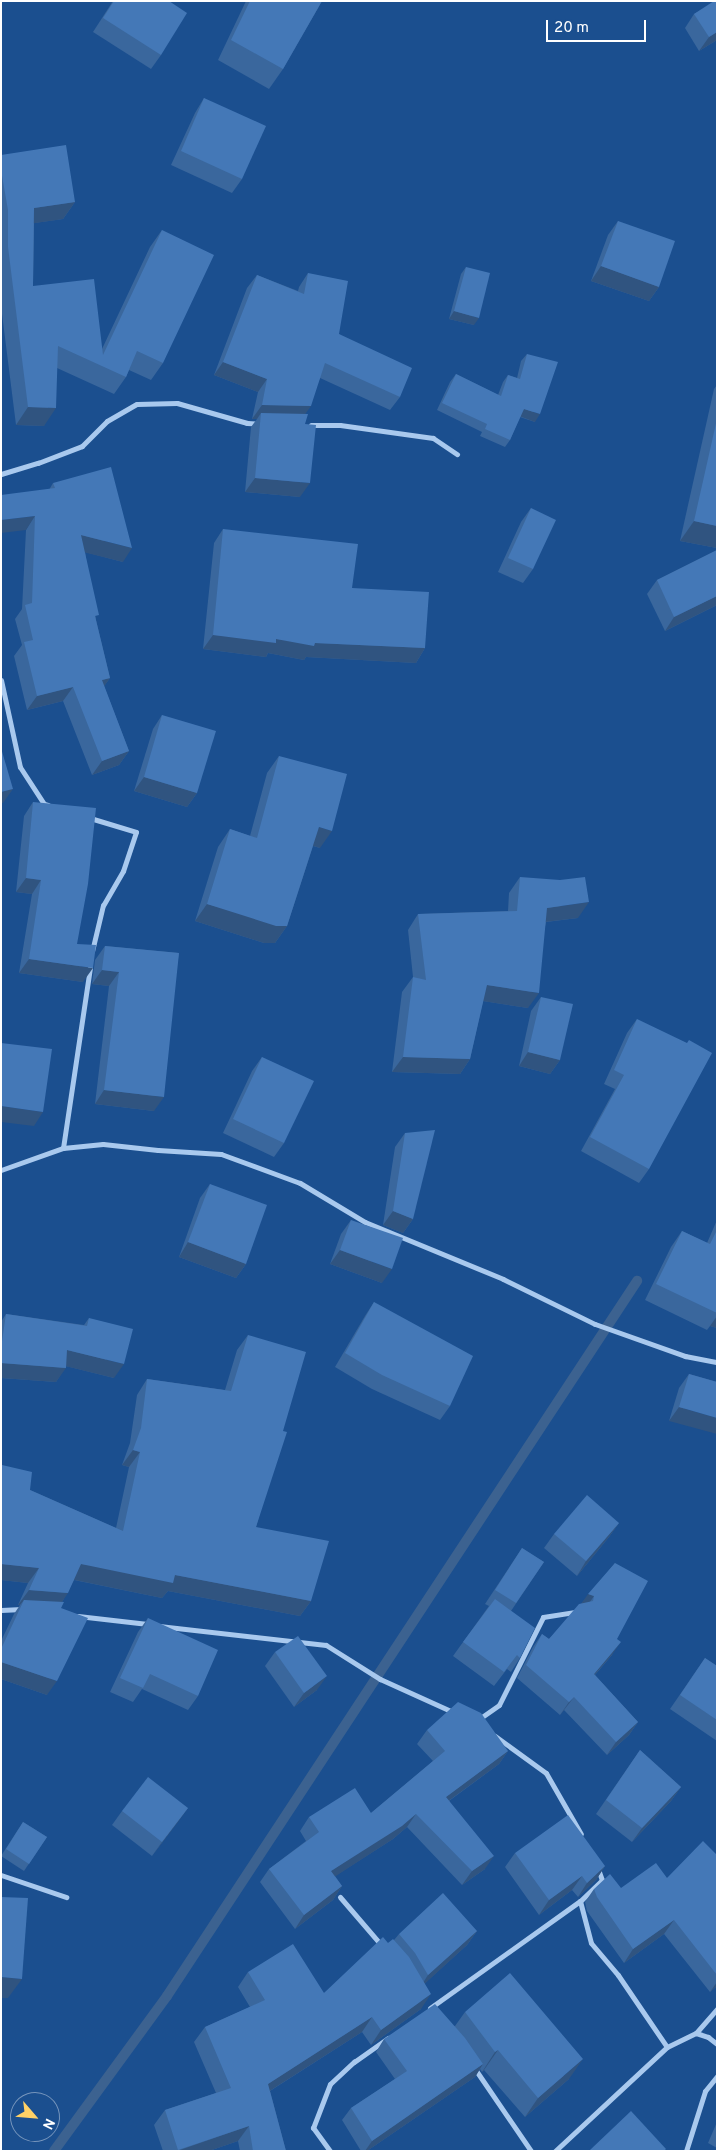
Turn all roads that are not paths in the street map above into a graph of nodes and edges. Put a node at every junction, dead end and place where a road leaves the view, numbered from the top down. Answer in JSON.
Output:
{"nodes":[{"id":1,"x":266,"y":424,"type":"edge"},
{"id":2,"x":303,"y":424,"type":"edge"},
{"id":3,"x":458,"y":454,"type":"dead end"},
{"id":4,"x":1,"y":474,"type":"edge"},
{"id":5,"x":1,"y":680,"type":"edge"},
{"id":6,"x":53,"y":806,"type":"edge"},
{"id":7,"x":81,"y":815,"type":"edge"},
{"id":8,"x":64,"y":1148,"type":"junction"},
{"id":9,"x":1,"y":1170,"type":"edge"},
{"id":10,"x":717,"y":1362,"type":"edge"},
{"id":11,"x":28,"y":1609,"type":"edge"},
{"id":12,"x":2,"y":1611,"type":"edge"},
{"id":13,"x":581,"y":1611,"type":"edge"},
{"id":14,"x":71,"y":1615,"type":"edge"},
{"id":15,"x":458,"y":1715,"type":"edge"},
{"id":16,"x":482,"y":1727,"type":"edge"},
{"id":17,"x":489,"y":1732,"type":"edge"},
{"id":18,"x":582,"y":1836,"type":"edge"},
{"id":19,"x":594,"y":1862,"type":"edge"},
{"id":20,"x":1,"y":1875,"type":"edge"},
{"id":21,"x":66,"y":1897,"type":"dead end"},
{"id":22,"x":340,"y":1897,"type":"edge"},
{"id":23,"x":580,"y":1901,"type":"junction"},
{"id":24,"x":390,"y":1955,"type":"edge"},
{"id":25,"x":422,"y":2002,"type":"edge"},
{"id":26,"x":717,"y":2009,"type":"edge"},
{"id":27,"x":427,"y":2011,"type":"junction"},
{"id":28,"x":432,"y":2017,"type":"edge"},
{"id":29,"x":696,"y":2033,"type":"junction"},
{"id":30,"x":394,"y":2034,"type":"edge"},
{"id":31,"x":717,"y":2044,"type":"edge"},
{"id":32,"x":667,"y":2047,"type":"junction"},
{"id":33,"x":471,"y":2064,"type":"edge"},
{"id":34,"x":717,"y":2076,"type":"edge"},
{"id":35,"x":330,"y":2151,"type":"edge"},
{"id":36,"x":531,"y":2151,"type":"edge"},
{"id":37,"x":554,"y":2151,"type":"edge"},
{"id":38,"x":686,"y":2151,"type":"edge"}],
"edges":[{"from":1,"to":4,"type":"street"},
{"from":2,"to":3,"type":"street"},
{"from":5,"to":6,"type":"street"},
{"from":7,"to":8,"type":"street"},
{"from":8,"to":9,"type":"street"},
{"from":8,"to":10,"type":"street"},
{"from":11,"to":12,"type":"street"},
{"from":13,"to":16,"type":"street"},
{"from":14,"to":15,"type":"street"},
{"from":17,"to":18,"type":"street"},
{"from":19,"to":23,"type":"street"},
{"from":20,"to":21,"type":"street"},
{"from":22,"to":24,"type":"street"},
{"from":23,"to":27,"type":"street"},
{"from":23,"to":32,"type":"street"},
{"from":25,"to":27,"type":"street"},
{"from":26,"to":29,"type":"street"},
{"from":27,"to":28,"type":"street"},
{"from":29,"to":31,"type":"street"},
{"from":29,"to":32,"type":"street"},
{"from":30,"to":35,"type":"street"},
{"from":32,"to":37,"type":"street"},
{"from":33,"to":36,"type":"street"},
{"from":34,"to":38,"type":"street"}]}
